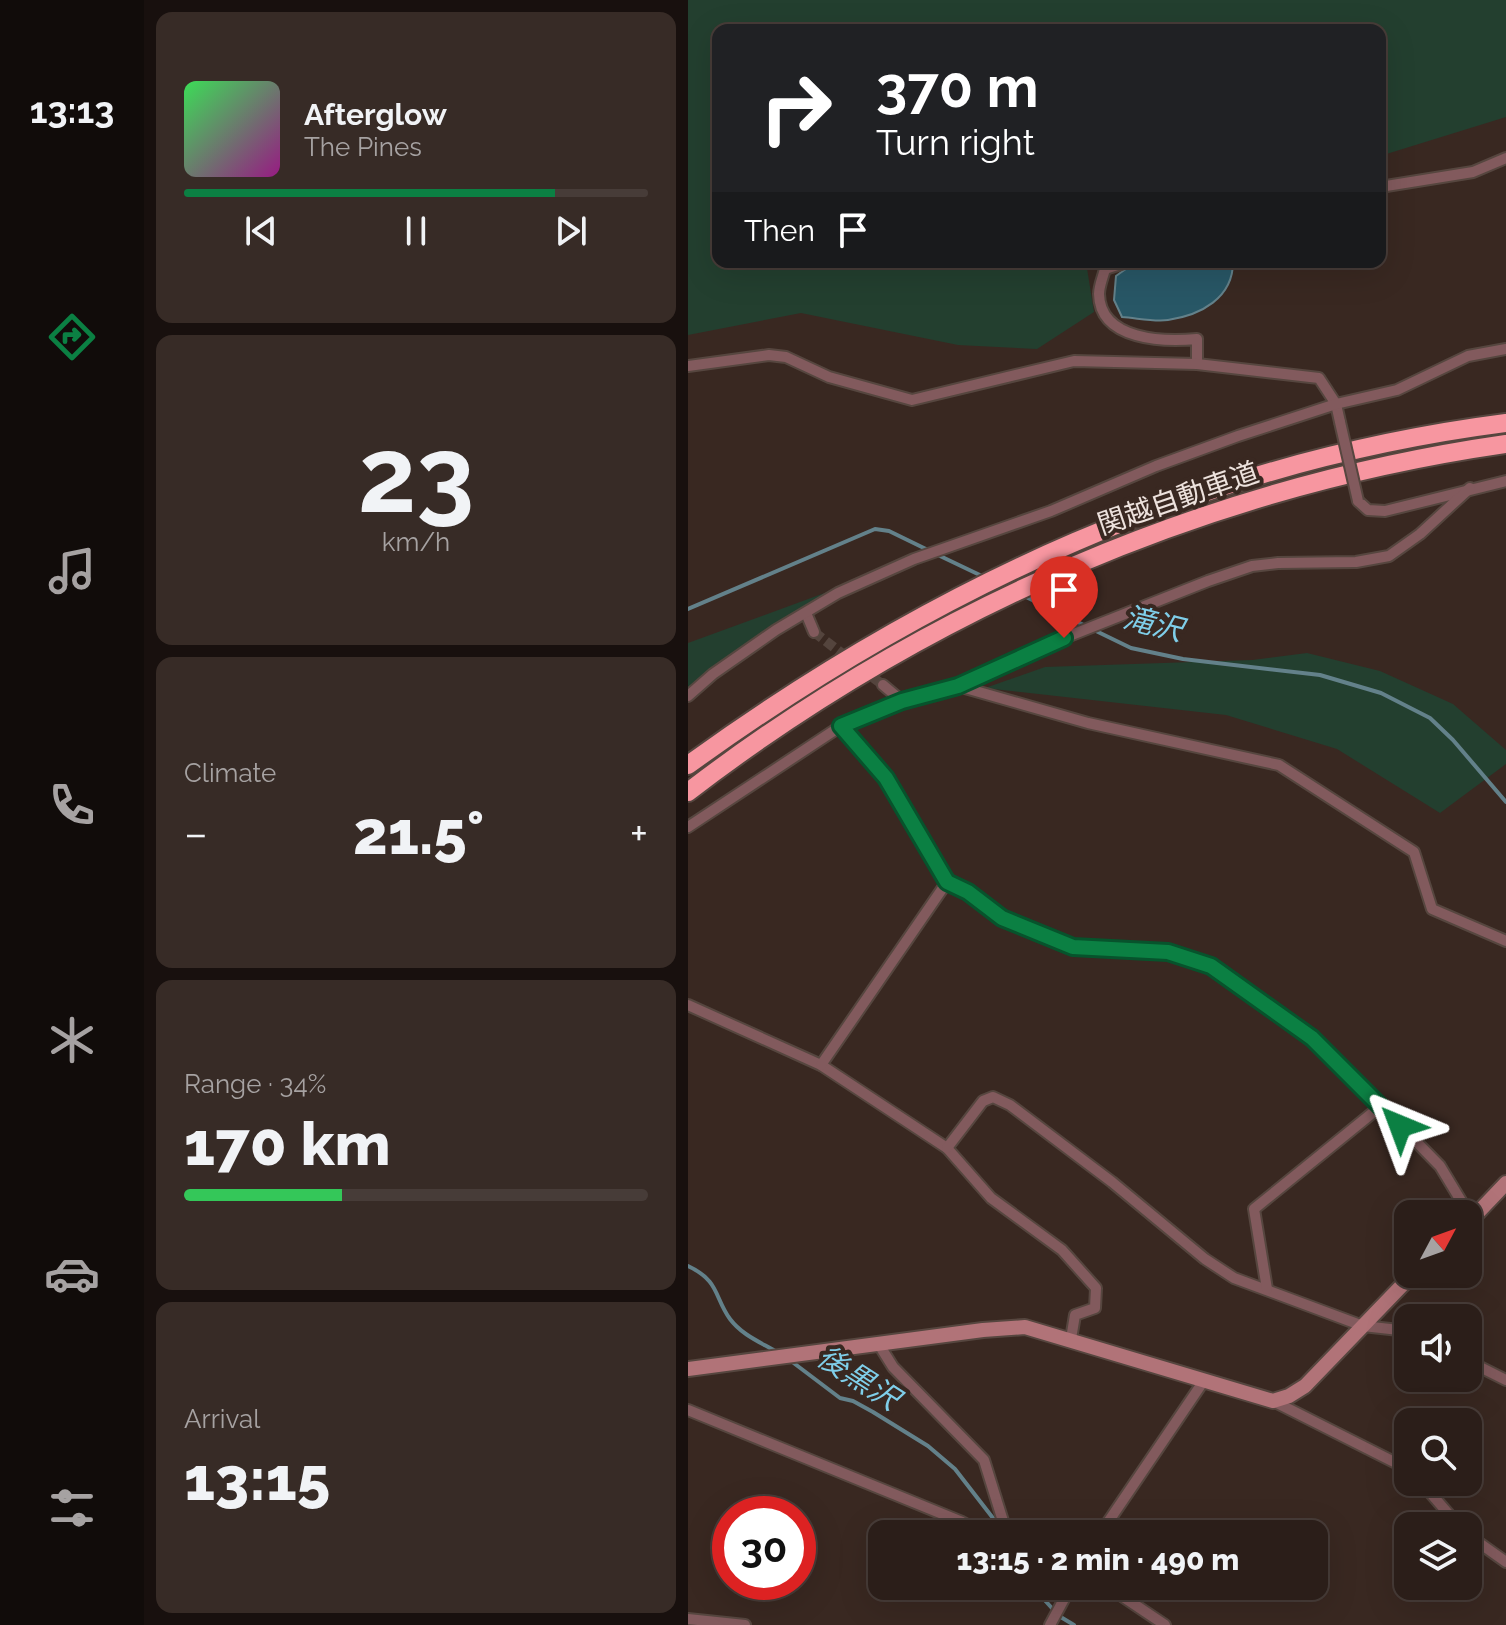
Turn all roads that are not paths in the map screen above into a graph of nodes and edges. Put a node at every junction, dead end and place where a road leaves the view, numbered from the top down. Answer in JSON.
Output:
{"nodes":[{"id":1,"x":1506,"y":158,"type":"edge"},
{"id":2,"x":1386,"y":186,"type":"edge"},
{"id":3,"x":1108,"y":268,"type":"edge"},
{"id":4,"x":1506,"y":349,"type":"edge"},
{"id":5,"x":1197,"y":364,"type":"junction"},
{"id":6,"x":688,"y":366,"type":"edge"},
{"id":7,"x":1336,"y":404,"type":"junction"},
{"id":8,"x":1506,"y":423,"type":"edge"},
{"id":9,"x":1506,"y":444,"type":"edge"},
{"id":10,"x":1506,"y":481,"type":"edge"},
{"id":11,"x":1470,"y":488,"type":"junction"},
{"id":12,"x":806,"y":613,"type":"junction"},
{"id":13,"x":814,"y":632,"type":"tunnel mouth"},
{"id":14,"x":883,"y":685,"type":"tunnel mouth"},
{"id":15,"x":958,"y":686,"type":"junction"},
{"id":16,"x":688,"y":696,"type":"edge"},
{"id":17,"x":902,"y":701,"type":"junction"},
{"id":18,"x":841,"y":726,"type":"junction"},
{"id":19,"x":688,"y":765,"type":"edge"},
{"id":20,"x":688,"y":792,"type":"edge"},
{"id":21,"x":688,"y":827,"type":"edge"},
{"id":22,"x":947,"y":882,"type":"junction"},
{"id":23,"x":1506,"y":941,"type":"edge"},
{"id":24,"x":688,"y":1005,"type":"edge"},
{"id":25,"x":821,"y":1065,"type":"junction"},
{"id":26,"x":1381,"y":1106,"type":"junction"},
{"id":27,"x":947,"y":1148,"type":"junction"},
{"id":28,"x":1506,"y":1183,"type":"edge"},
{"id":29,"x":1459,"y":1200,"type":"edge"},
{"id":30,"x":1482,"y":1208,"type":"edge"},
{"id":31,"x":1400,"y":1288,"type":"edge"},
{"id":32,"x":1267,"y":1289,"type":"junction"},
{"id":33,"x":1363,"y":1326,"type":"junction"},
{"id":34,"x":1394,"y":1329,"type":"edge"},
{"id":35,"x":1071,"y":1339,"type":"junction"},
{"id":36,"x":878,"y":1343,"type":"junction"},
{"id":37,"x":1482,"y":1368,"type":"edge"},
{"id":38,"x":688,"y":1369,"type":"edge"},
{"id":39,"x":1506,"y":1380,"type":"edge"},
{"id":40,"x":1203,"y":1382,"type":"junction"},
{"id":41,"x":1273,"y":1401,"type":"junction"},
{"id":42,"x":688,"y":1410,"type":"edge"},
{"id":43,"x":1394,"y":1462,"type":"edge"},
{"id":44,"x":1433,"y":1496,"type":"edge"},
{"id":45,"x":1447,"y":1512,"type":"edge"},
{"id":46,"x":957,"y":1520,"type":"edge"},
{"id":47,"x":1003,"y":1520,"type":"edge"},
{"id":48,"x":1109,"y":1520,"type":"edge"},
{"id":49,"x":1482,"y":1545,"type":"edge"},
{"id":50,"x":1506,"y":1562,"type":"edge"},
{"id":51,"x":1062,"y":1600,"type":"edge"},
{"id":52,"x":1128,"y":1600,"type":"edge"},
{"id":53,"x":688,"y":1619,"type":"edge"},
{"id":54,"x":745,"y":1625,"type":"edge"},
{"id":55,"x":1050,"y":1625,"type":"edge"},
{"id":56,"x":1165,"y":1625,"type":"edge"}],
"edges":[{"from":1,"to":2,"type":"street"},
{"from":3,"to":5,"type":"street"},
{"from":4,"to":7,"type":"street"},
{"from":5,"to":6,"type":"street"},
{"from":5,"to":7,"type":"street"},
{"from":7,"to":11,"type":"street","bridge":true},
{"from":7,"to":12,"type":"street"},
{"from":8,"to":19,"type":"highway","name":"関越自動車道"},
{"from":9,"to":20,"type":"highway","name":"関越自動車道"},
{"from":10,"to":11,"type":"street"},
{"from":11,"to":15,"type":"street"},
{"from":12,"to":13,"type":"street"},
{"from":12,"to":16,"type":"street"},
{"from":14,"to":17,"type":"street"},
{"from":15,"to":17,"type":"street"},
{"from":15,"to":23,"type":"street"},
{"from":17,"to":18,"type":"street"},
{"from":18,"to":21,"type":"street"},
{"from":18,"to":22,"type":"street"},
{"from":22,"to":25,"type":"street"},
{"from":22,"to":26,"type":"street"},
{"from":24,"to":25,"type":"street"},
{"from":25,"to":27,"type":"street"},
{"from":26,"to":29,"type":"street"},
{"from":26,"to":32,"type":"street"},
{"from":27,"to":32,"type":"street"},
{"from":27,"to":35,"type":"street"},
{"from":28,"to":30,"type":"street"},
{"from":31,"to":33,"type":"street"},
{"from":32,"to":33,"type":"street"},
{"from":33,"to":34,"type":"street"},
{"from":33,"to":41,"type":"street"},
{"from":35,"to":36,"type":"street"},
{"from":35,"to":40,"type":"street"},
{"from":36,"to":38,"type":"street"},
{"from":36,"to":47,"type":"street"},
{"from":37,"to":39,"type":"street"},
{"from":40,"to":41,"type":"street"},
{"from":40,"to":48,"type":"street"},
{"from":41,"to":43,"type":"street"},
{"from":42,"to":46,"type":"street"},
{"from":44,"to":45,"type":"street"},
{"from":49,"to":50,"type":"street"},
{"from":51,"to":55,"type":"street"},
{"from":52,"to":56,"type":"street"},
{"from":53,"to":54,"type":"street"}]}
